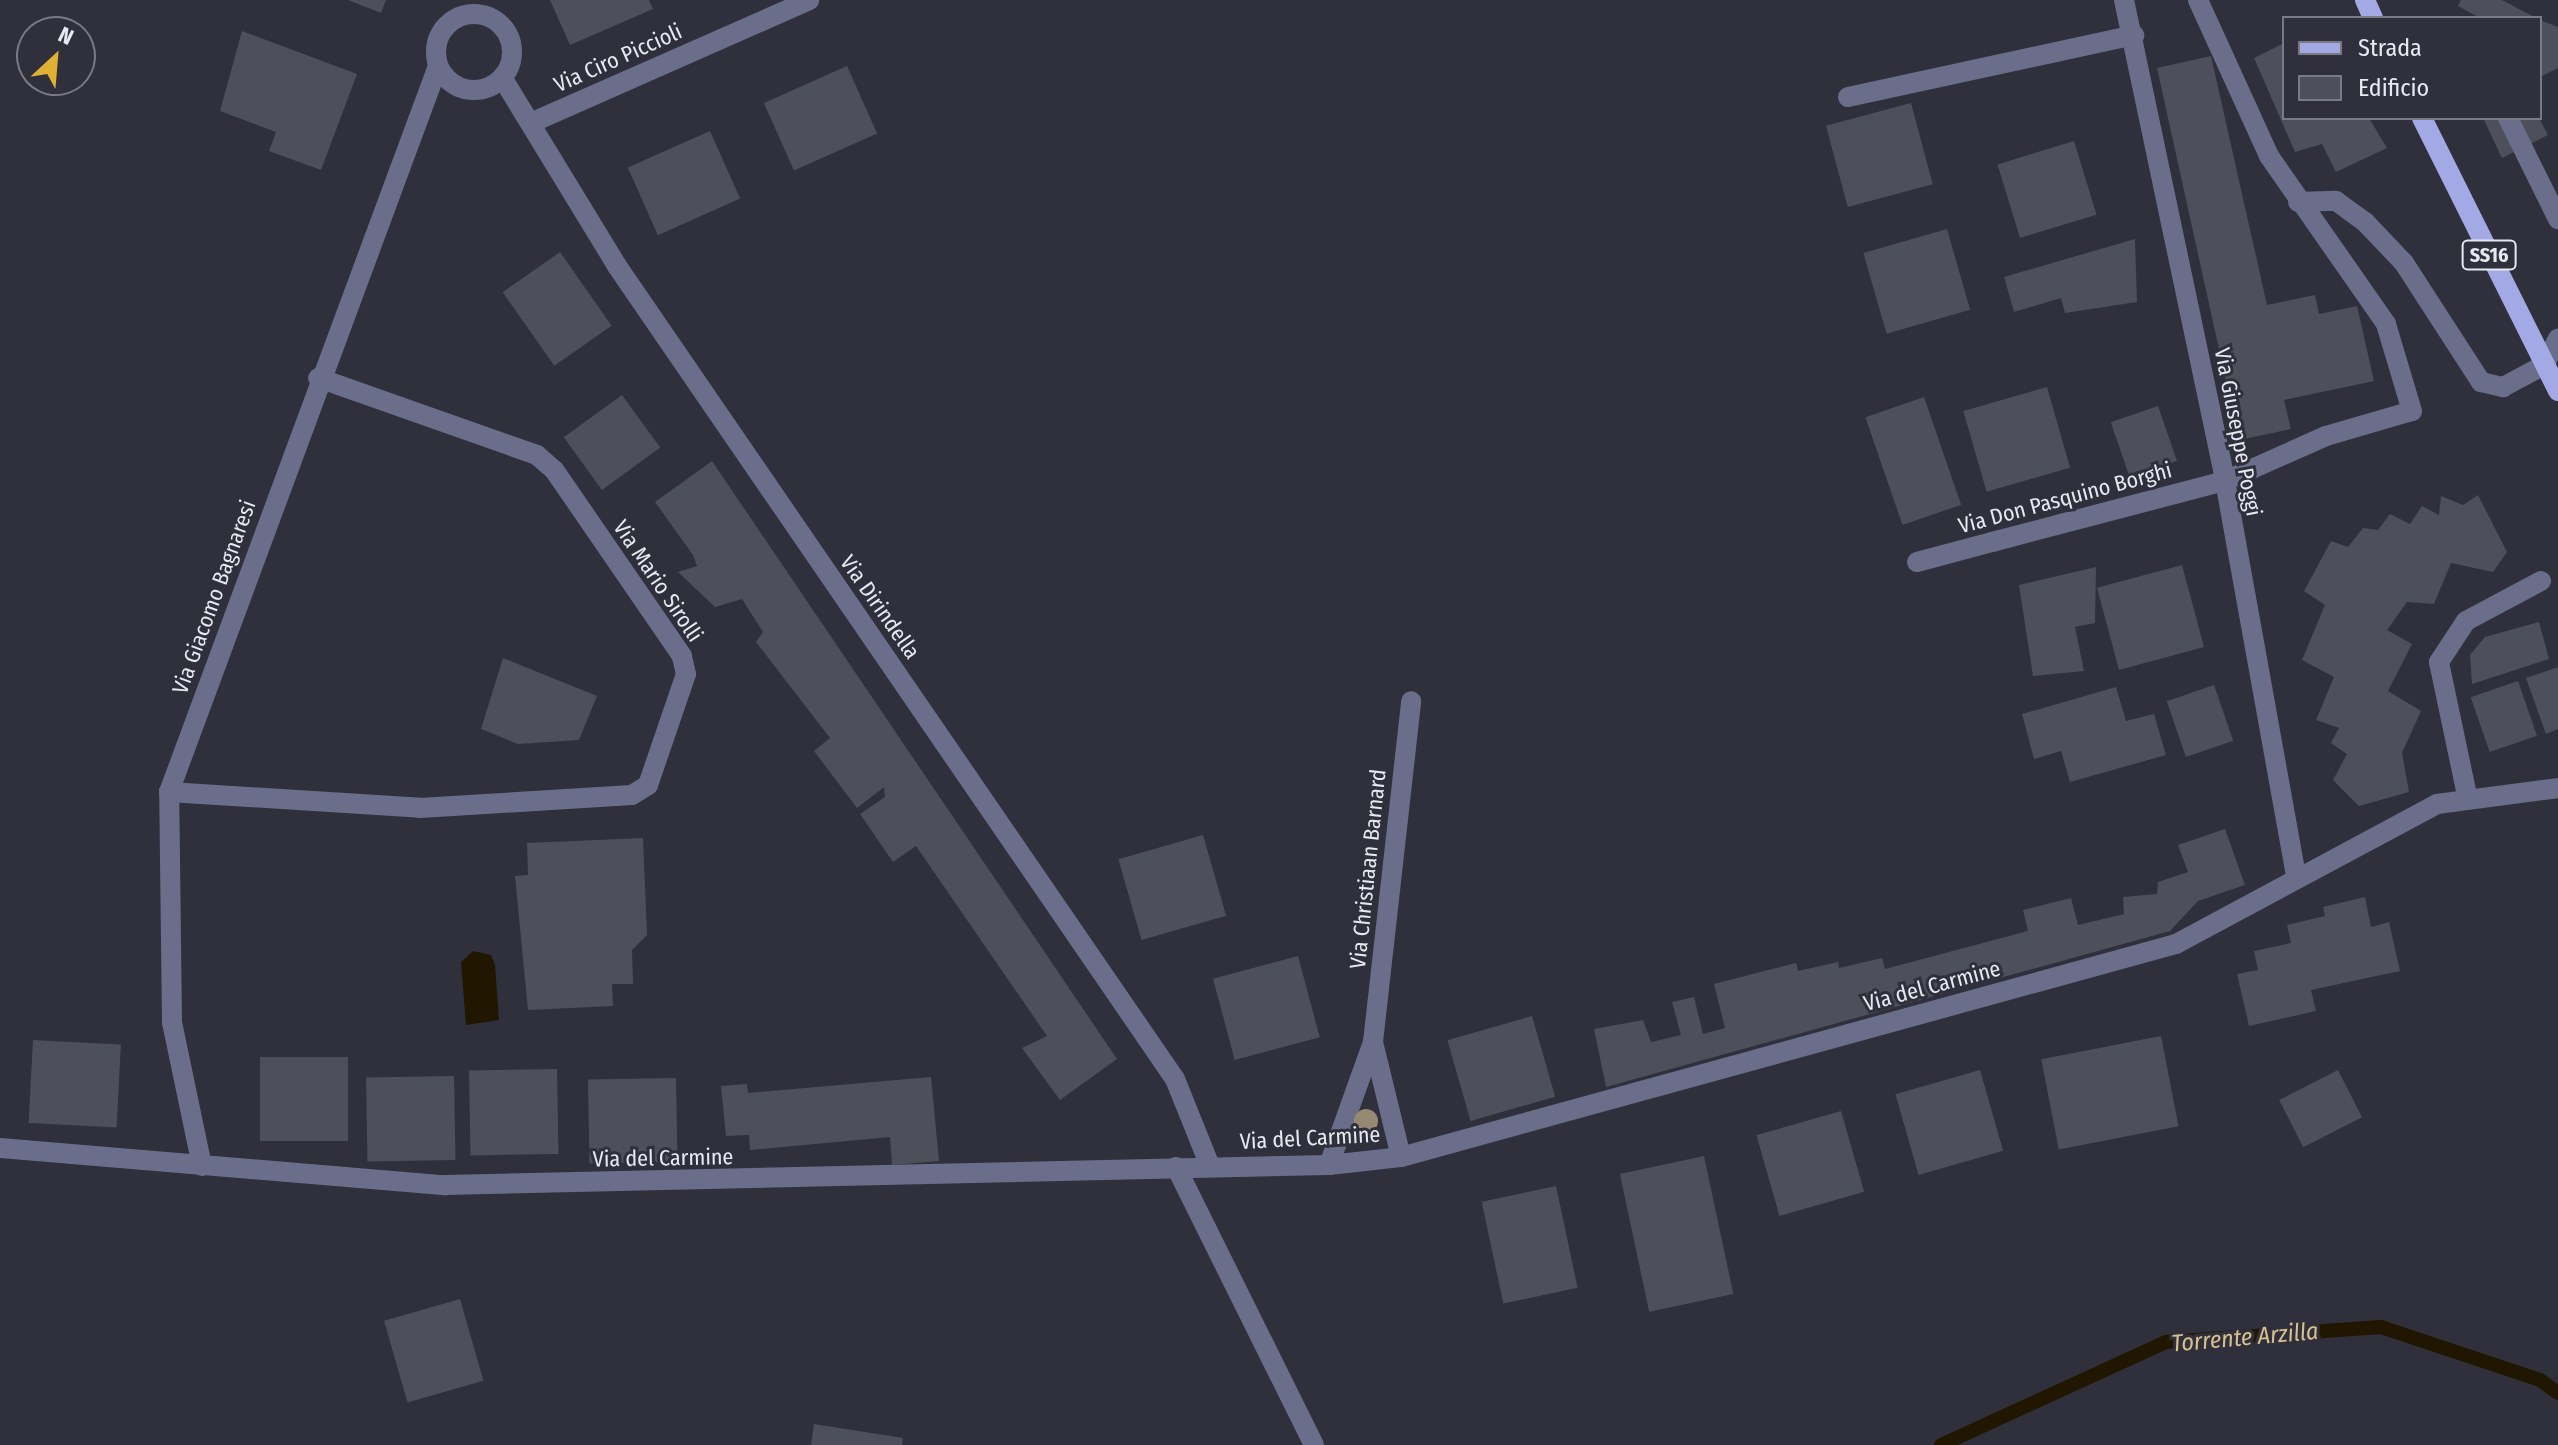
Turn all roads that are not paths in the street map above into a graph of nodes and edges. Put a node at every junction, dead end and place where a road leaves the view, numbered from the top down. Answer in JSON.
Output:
{"nodes":[{"id":1,"x":809,"y":0,"type":"edge"},
{"id":2,"x":2124,"y":0,"type":"edge"},
{"id":3,"x":2198,"y":0,"type":"edge"},
{"id":4,"x":469,"y":7,"type":"edge"},
{"id":5,"x":2134,"y":35,"type":"junction"},
{"id":6,"x":438,"y":66,"type":"junction"},
{"id":7,"x":503,"y":79,"type":"junction"},
{"id":8,"x":1848,"y":97,"type":"dead end"},
{"id":9,"x":2423,"y":120,"type":"edge"},
{"id":10,"x":2509,"y":120,"type":"edge"},
{"id":11,"x":533,"y":122,"type":"junction"},
{"id":12,"x":2298,"y":202,"type":"junction"},
{"id":13,"x":2558,"y":219,"type":"edge"},
{"id":14,"x":2558,"y":339,"type":"edge"},
{"id":15,"x":2544,"y":365,"type":"junction"},
{"id":16,"x":318,"y":378,"type":"junction"},
{"id":17,"x":2558,"y":391,"type":"edge"},
{"id":18,"x":2225,"y":481,"type":"junction"},
{"id":19,"x":1917,"y":562,"type":"dead end"},
{"id":20,"x":2541,"y":581,"type":"dead end"},
{"id":21,"x":1411,"y":701,"type":"dead end"},
{"id":22,"x":2558,"y":788,"type":"edge"},
{"id":23,"x":169,"y":792,"type":"junction"},
{"id":24,"x":2468,"y":800,"type":"junction"},
{"id":25,"x":2296,"y":876,"type":"junction"},
{"id":26,"x":1373,"y":1042,"type":"junction"},
{"id":27,"x":0,"y":1148,"type":"edge"},
{"id":28,"x":1401,"y":1157,"type":"junction"},
{"id":29,"x":1329,"y":1165,"type":"junction"},
{"id":30,"x":202,"y":1166,"type":"junction"},
{"id":31,"x":1210,"y":1166,"type":"junction"},
{"id":32,"x":1176,"y":1167,"type":"junction"},
{"id":33,"x":1314,"y":1445,"type":"edge"}],
"edges":[{"from":1,"to":11,"type":"street","name":"Via Ciro Piccioli"},
{"from":2,"to":5,"type":"street","name":"Via Giuseppe Poggi"},
{"from":3,"to":12,"type":"street"},
{"from":4,"to":6,"type":"street"},
{"from":4,"to":7,"type":"street"},
{"from":5,"to":8,"type":"street"},
{"from":5,"to":18,"type":"street","name":"Via Giuseppe Poggi"},
{"from":6,"to":7,"type":"street"},
{"from":6,"to":16,"type":"street","name":"Via Giacomo Bagnaresi"},
{"from":7,"to":11,"type":"street","name":"Via Dirindella"},
{"from":9,"to":15,"type":"main road","number":"SS16"},
{"from":10,"to":13,"type":"street"},
{"from":11,"to":31,"type":"street","name":"Via Dirindella"},
{"from":12,"to":15,"type":"street"},
{"from":12,"to":18,"type":"street","name":"Via Don Pasquino Borghi"},
{"from":14,"to":15,"type":"street"},
{"from":15,"to":17,"type":"main road","number":"SS16"},
{"from":16,"to":23,"type":"street","name":"Via Giacomo Bagnaresi"},
{"from":16,"to":23,"type":"street","name":"Via Mario Sirolli"},
{"from":18,"to":19,"type":"street","name":"Via Don Pasquino Borghi"},
{"from":18,"to":25,"type":"street","name":"Via Giuseppe Poggi"},
{"from":20,"to":24,"type":"street"},
{"from":21,"to":26,"type":"street","name":"Via Christiaan Barnard"},
{"from":22,"to":24,"type":"street","name":"Via del Carmine"},
{"from":23,"to":30,"type":"street","name":"Via Giacomo Bagnaresi"},
{"from":24,"to":25,"type":"street","name":"Via del Carmine"},
{"from":25,"to":28,"type":"street","name":"Via del Carmine"},
{"from":26,"to":28,"type":"street","name":"Via Christiaan Barnard"},
{"from":26,"to":29,"type":"street","name":"Via Christiaan Barnard"},
{"from":27,"to":30,"type":"street","name":"Via del Carmine"},
{"from":28,"to":29,"type":"street","name":"Via del Carmine"},
{"from":29,"to":31,"type":"street","name":"Via del Carmine"},
{"from":30,"to":32,"type":"street","name":"Via del Carmine"},
{"from":31,"to":32,"type":"street","name":"Via del Carmine"},
{"from":32,"to":33,"type":"street"}]}
